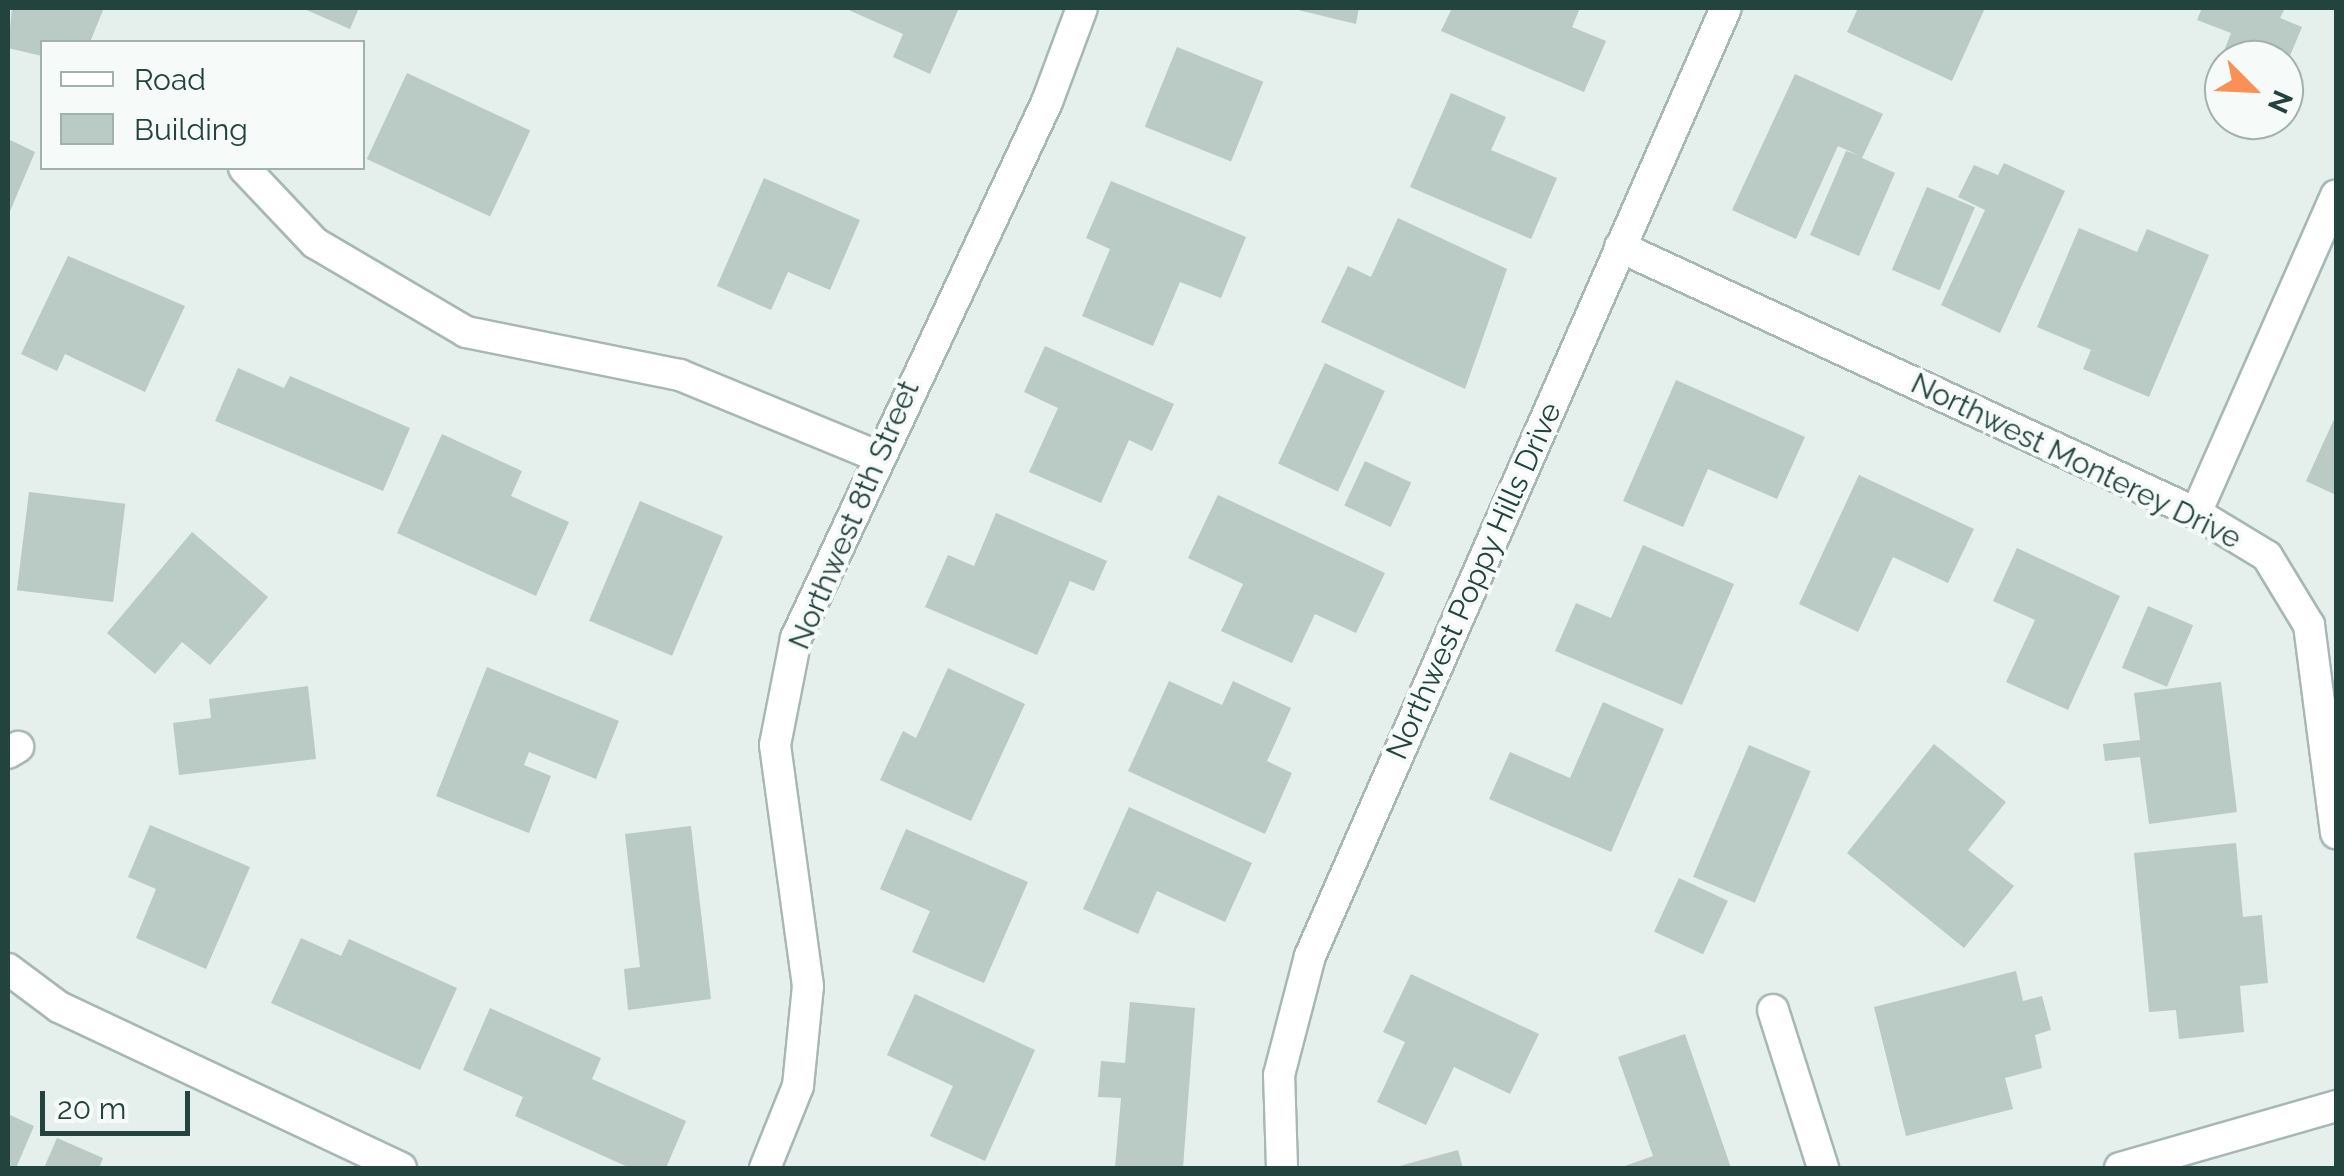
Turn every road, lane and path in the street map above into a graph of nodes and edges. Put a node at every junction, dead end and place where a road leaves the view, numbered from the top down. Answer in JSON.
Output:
{"nodes":[{"id":1,"x":1082,"y":8,"type":"edge"},
{"id":2,"x":1726,"y":8,"type":"edge"},
{"id":3,"x":246,"y":170,"type":"edge"},
{"id":4,"x":2336,"y":195,"type":"edge"},
{"id":5,"x":1620,"y":247,"type":"junction"},
{"id":6,"x":874,"y":455,"type":"junction"},
{"id":7,"x":2196,"y":513,"type":"junction"},
{"id":8,"x":2336,"y":833,"type":"edge"},
{"id":9,"x":8,"y":970,"type":"edge"},
{"id":10,"x":1773,"y":1010,"type":"dead end"},
{"id":11,"x":2336,"y":1106,"type":"edge"},
{"id":12,"x":401,"y":1168,"type":"edge"},
{"id":13,"x":765,"y":1168,"type":"edge"},
{"id":14,"x":1282,"y":1168,"type":"edge"},
{"id":15,"x":1822,"y":1168,"type":"edge"},
{"id":16,"x":2120,"y":1168,"type":"edge"}],
"edges":[{"from":1,"to":6,"type":"street","name":"Northwest 8th Street"},
{"from":2,"to":5,"type":"street","name":"Northwest Poppy Hills Drive"},
{"from":3,"to":6,"type":"street"},
{"from":4,"to":7,"type":"street"},
{"from":5,"to":7,"type":"street","name":"Northwest Monterey Drive"},
{"from":5,"to":14,"type":"street","name":"Northwest Poppy Hills Drive"},
{"from":6,"to":13,"type":"street","name":"Northwest 8th Street"},
{"from":7,"to":8,"type":"street","name":"Northwest Monterey Drive"},
{"from":9,"to":12,"type":"street"},
{"from":10,"to":15,"type":"street"},
{"from":11,"to":16,"type":"street"}]}
